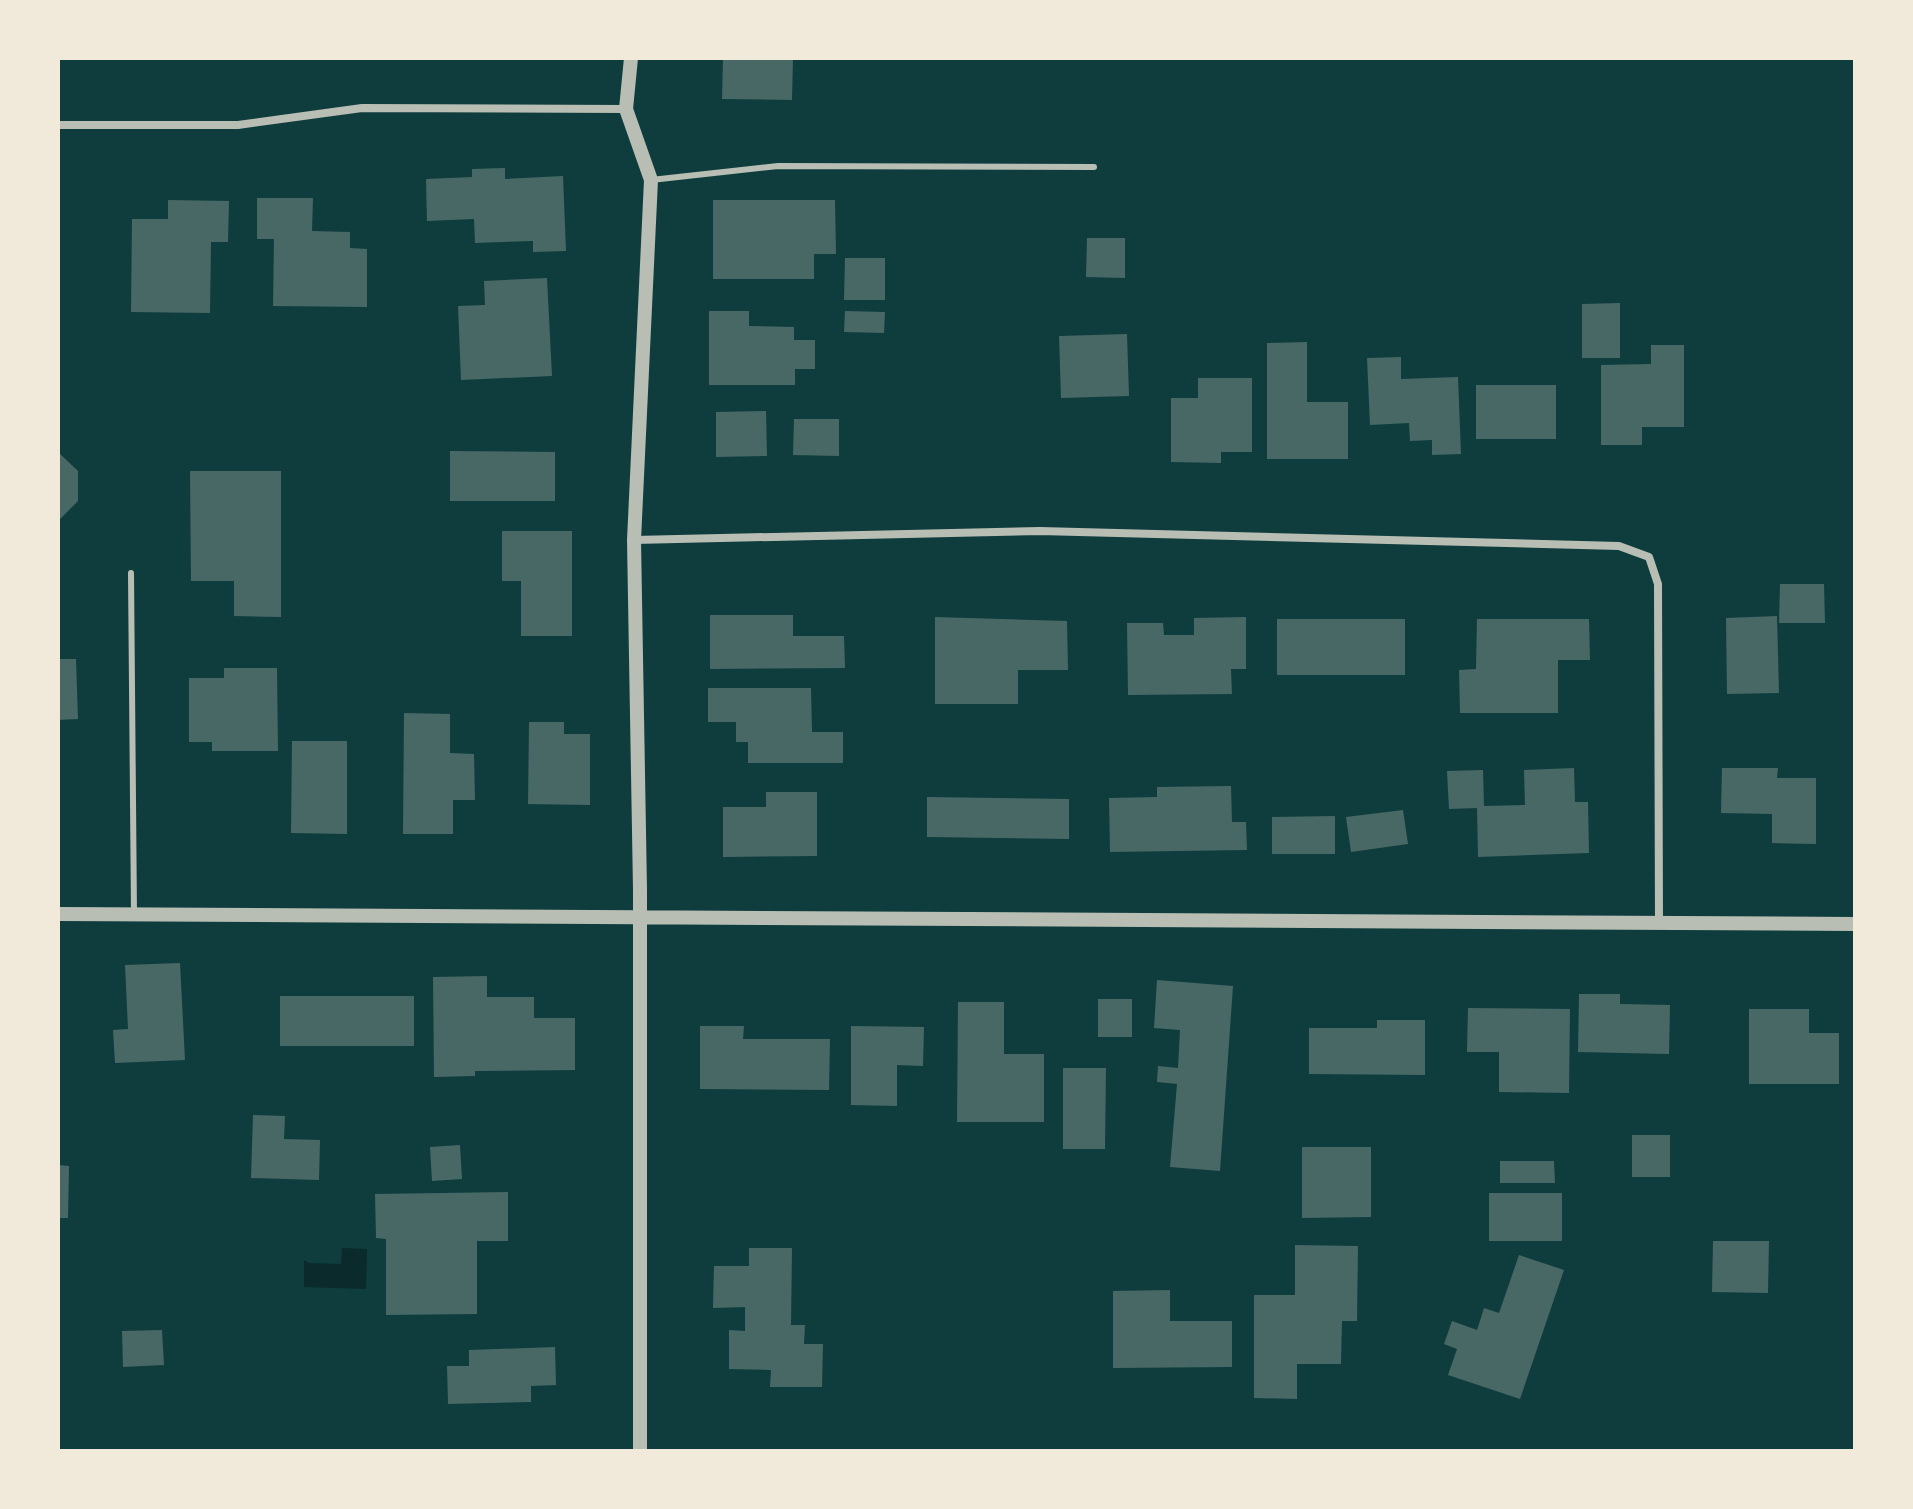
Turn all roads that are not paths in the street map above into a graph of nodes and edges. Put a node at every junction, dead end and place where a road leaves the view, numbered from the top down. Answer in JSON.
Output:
{"nodes":[{"id":1,"x":631,"y":58,"type":"edge"},
{"id":2,"x":626,"y":109,"type":"junction"},
{"id":3,"x":58,"y":125,"type":"edge"},
{"id":4,"x":1094,"y":167,"type":"dead end"},
{"id":5,"x":651,"y":180,"type":"junction"},
{"id":6,"x":634,"y":540,"type":"junction"},
{"id":7,"x":131,"y":573,"type":"dead end"},
{"id":8,"x":58,"y":914,"type":"edge"},
{"id":9,"x":134,"y":914,"type":"junction"},
{"id":10,"x":639,"y":917,"type":"junction"},
{"id":11,"x":1659,"y":923,"type":"junction"},
{"id":12,"x":1855,"y":924,"type":"edge"},
{"id":13,"x":640,"y":1451,"type":"edge"}],
"edges":[{"from":1,"to":2,"type":"street"},
{"from":2,"to":3,"type":"street"},
{"from":2,"to":5,"type":"street"},
{"from":4,"to":5,"type":"lane"},
{"from":5,"to":6,"type":"street"},
{"from":6,"to":10,"type":"street"},
{"from":6,"to":11,"type":"street"},
{"from":7,"to":9,"type":"lane"},
{"from":8,"to":9,"type":"street"},
{"from":9,"to":10,"type":"street"},
{"from":10,"to":11,"type":"street"},
{"from":10,"to":13,"type":"street"},
{"from":11,"to":12,"type":"street"}]}
